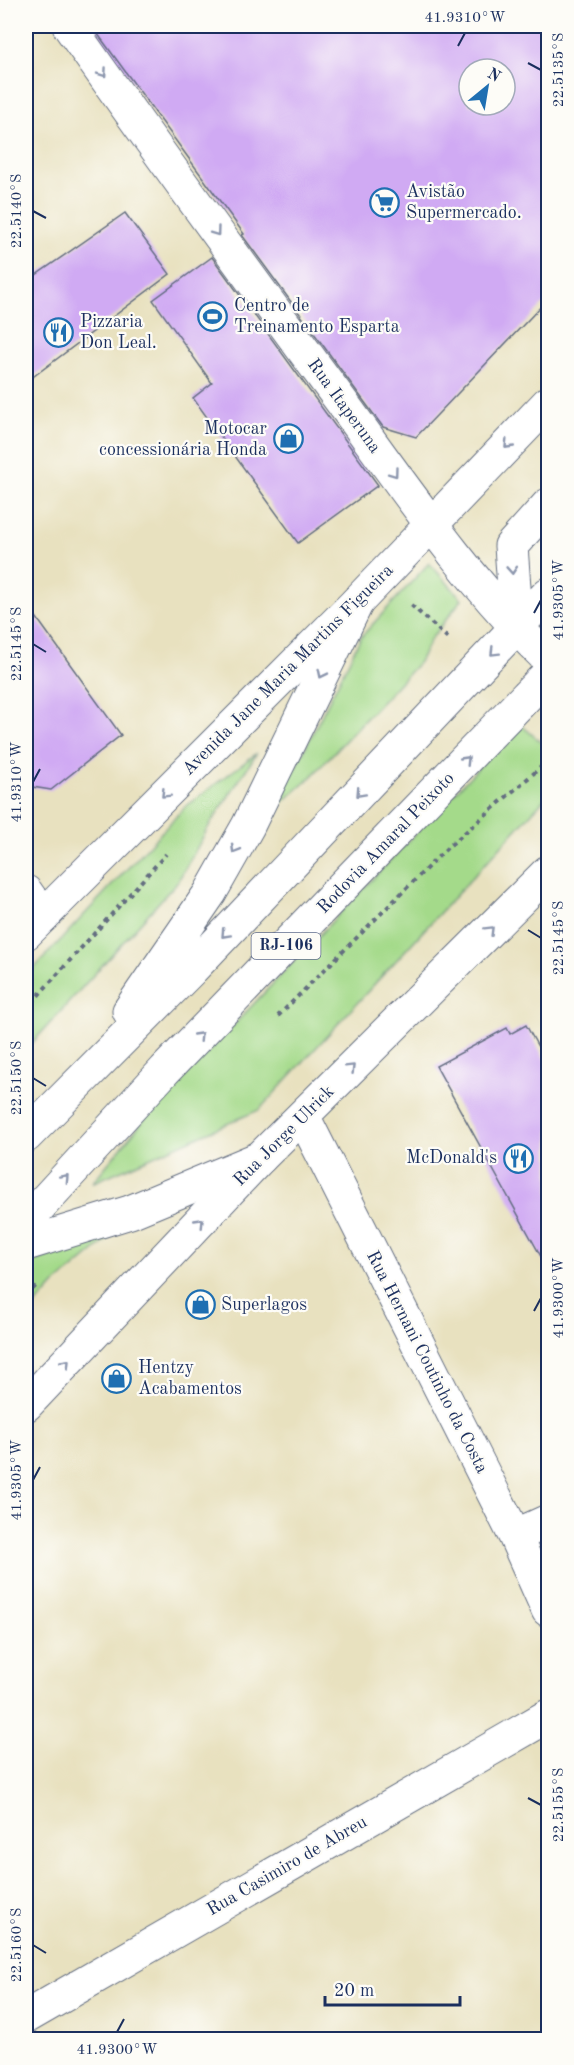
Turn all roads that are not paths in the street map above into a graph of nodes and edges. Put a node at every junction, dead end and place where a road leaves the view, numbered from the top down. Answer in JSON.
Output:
{"nodes":[{"id":1,"x":69,"y":26,"type":"edge"},
{"id":2,"x":549,"y":404,"type":"edge"},
{"id":3,"x":549,"y":505,"type":"edge"},
{"id":4,"x":432,"y":524,"type":"junction"},
{"id":5,"x":549,"y":594,"type":"edge"},
{"id":6,"x":357,"y":602,"type":"junction"},
{"id":7,"x":517,"y":629,"type":"junction"},
{"id":8,"x":549,"y":659,"type":"edge"},
{"id":9,"x":549,"y":674,"type":"edge"},
{"id":10,"x":549,"y":872,"type":"edge"},
{"id":11,"x":31,"y":914,"type":"edge"},
{"id":12,"x":78,"y":1083,"type":"junction"},
{"id":13,"x":303,"y":1116,"type":"junction"},
{"id":14,"x":26,"y":1136,"type":"edge"},
{"id":15,"x":260,"y":1158,"type":"junction"},
{"id":16,"x":26,"y":1221,"type":"edge"},
{"id":17,"x":26,"y":1244,"type":"edge"},
{"id":18,"x":26,"y":1406,"type":"edge"},
{"id":19,"x":549,"y":1521,"type":"edge"},
{"id":20,"x":515,"y":1536,"type":"junction"},
{"id":21,"x":549,"y":1610,"type":"edge"},
{"id":22,"x":549,"y":1716,"type":"edge"},
{"id":23,"x":26,"y":2017,"type":"edge"}],
"edges":[{"from":1,"to":4,"type":"main road","name":"Rua Itaperuna","one_way":true},
{"from":2,"to":4,"type":"main road","name":"Avenida Jane Maria Martins Figueira","one_way":true},
{"from":3,"to":7,"type":"main road","one_way":true},
{"from":4,"to":6,"type":"main road","name":"Avenida Jane Maria Martins Figueira"},
{"from":4,"to":7,"type":"main road","name":"Rua Itaperuna"},
{"from":5,"to":7,"type":"main road","number":"RJ-106"},
{"from":6,"to":11,"type":"main road","name":"Avenida Jane Maria Martins Figueira","one_way":true},
{"from":6,"to":12,"type":"main road","one_way":true},
{"from":7,"to":8,"type":"main road","name":"Rua Itaperuna"},
{"from":7,"to":12,"type":"main road","number":"RJ-106","one_way":true},
{"from":16,"to":9,"type":"main road","name":"Rodovia Amaral Peixoto","number":"RJ-106","one_way":true},
{"from":13,"to":10,"type":"main road","name":"Rua Jorge Ulrick","one_way":true},
{"from":12,"to":14,"type":"main road","number":"RJ-106"},
{"from":13,"to":15,"type":"main road","name":"Rua Jorge Ulrick"},
{"from":13,"to":20,"type":"main road","name":"Rua Hernani Coutinho da Costa"},
{"from":15,"to":17,"type":"main road"},
{"from":18,"to":15,"type":"main road","name":"Rua Jorge Ulrick","one_way":true},
{"from":19,"to":20,"type":"main road"},
{"from":20,"to":21,"type":"main road","name":"Rua Hernani Coutinho da Costa"},
{"from":22,"to":23,"type":"main road","name":"Rua Casimiro de Abreu"}]}
